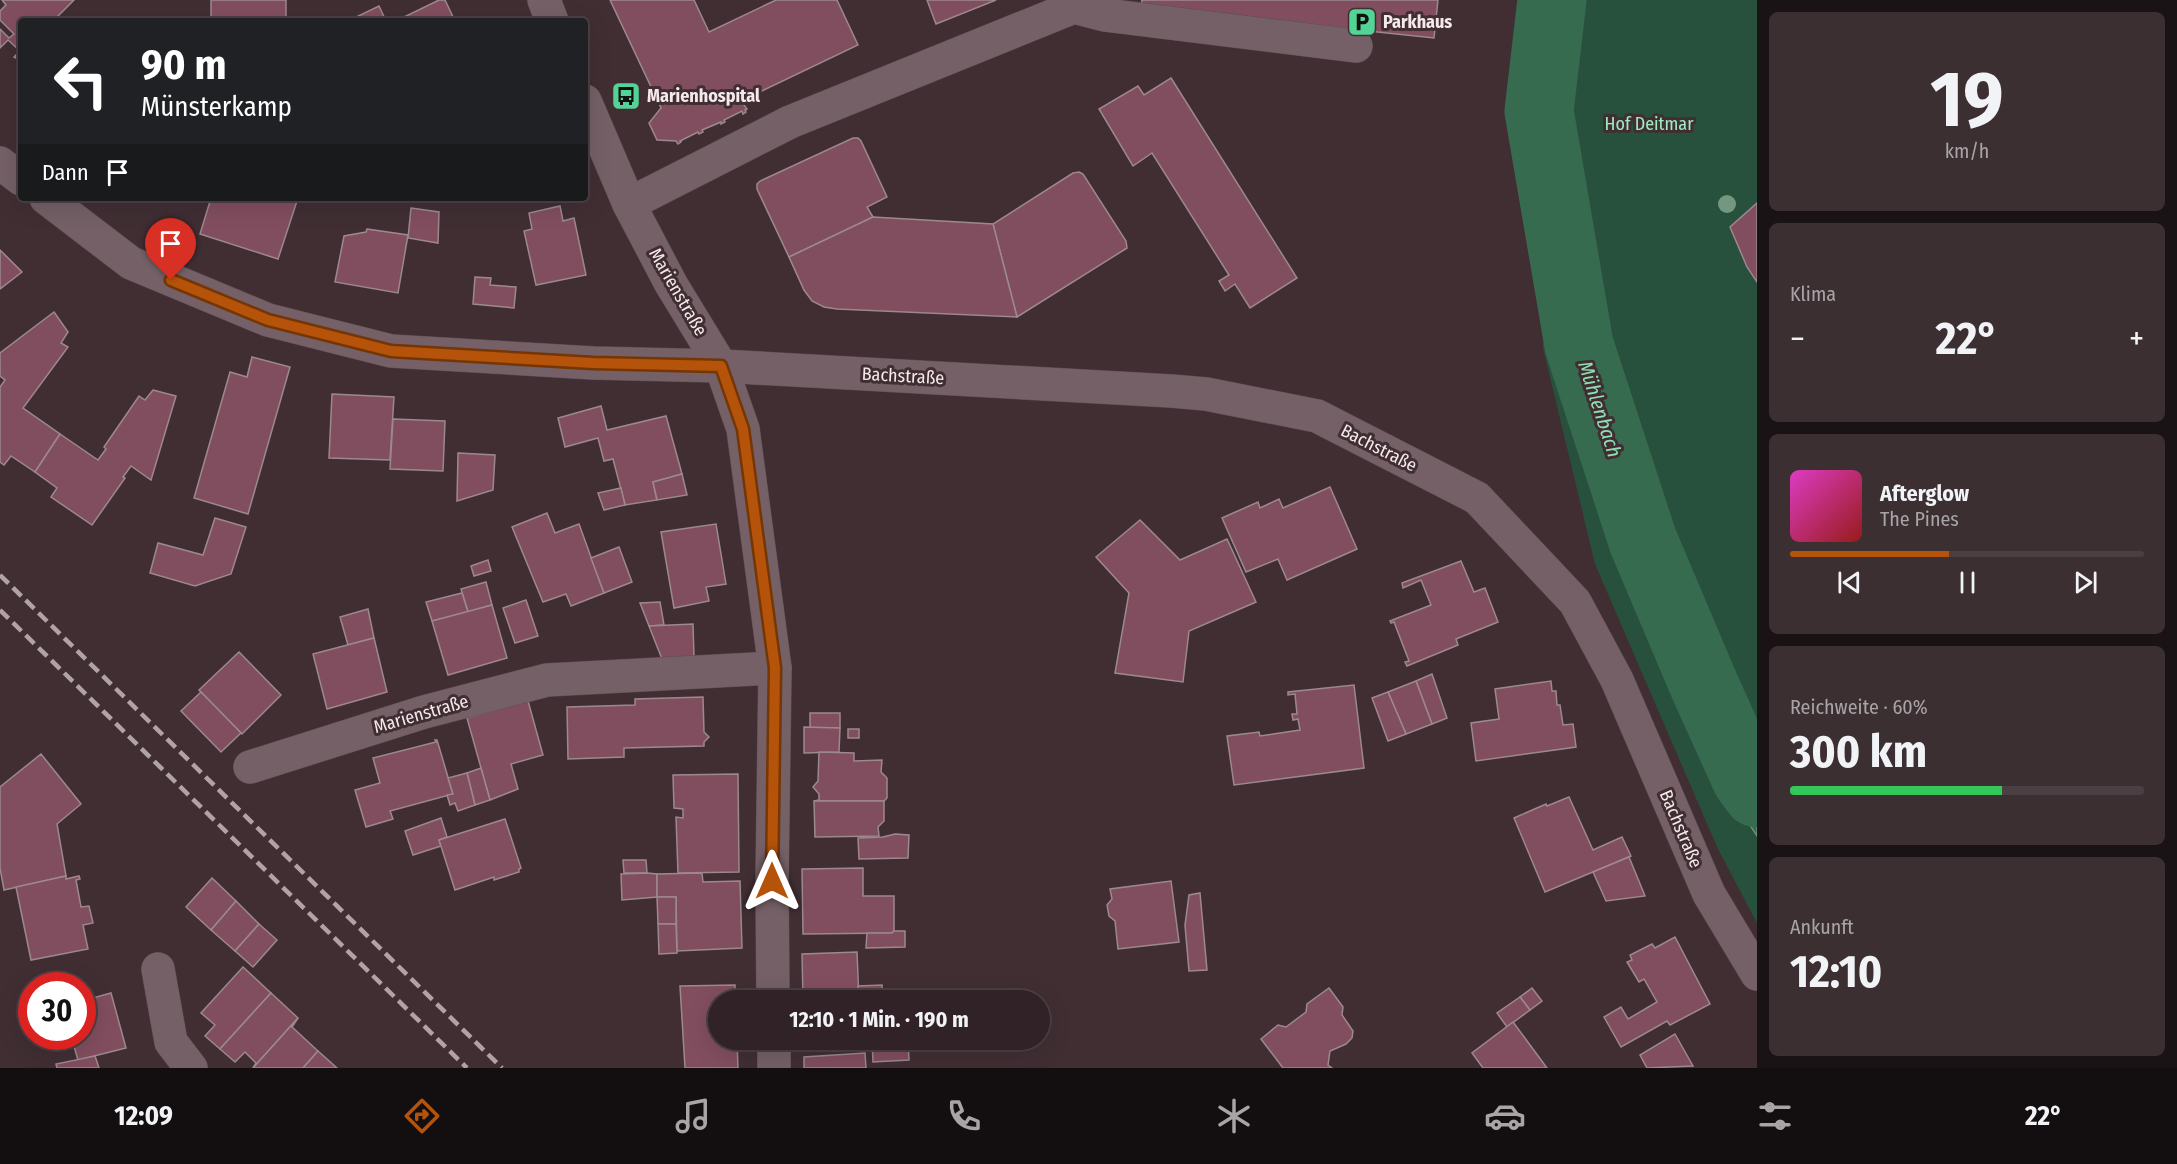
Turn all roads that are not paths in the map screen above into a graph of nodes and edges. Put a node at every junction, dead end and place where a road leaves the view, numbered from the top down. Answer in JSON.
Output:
{"nodes":[{"id":1,"x":544,"y":0,"type":"edge"},
{"id":2,"x":1106,"y":8,"type":"edge"},
{"id":3,"x":551,"y":18,"type":"edge"},
{"id":4,"x":1356,"y":46,"type":"dead end"},
{"id":5,"x":588,"y":108,"type":"edge"},
{"id":6,"x":0,"y":163,"type":"edge"},
{"id":7,"x":18,"y":177,"type":"edge"},
{"id":8,"x":50,"y":201,"type":"edge"},
{"id":9,"x":629,"y":204,"type":"junction"},
{"id":10,"x":721,"y":366,"type":"junction"},
{"id":11,"x":775,"y":668,"type":"junction"},
{"id":12,"x":250,"y":767,"type":"dead end"},
{"id":13,"x":158,"y":969,"type":"dead end"},
{"id":14,"x":1757,"y":974,"type":"edge"},
{"id":15,"x":773,"y":990,"type":"edge"},
{"id":16,"x":774,"y":1050,"type":"edge"},
{"id":17,"x":191,"y":1068,"type":"edge"},
{"id":18,"x":774,"y":1068,"type":"edge"}],
"edges":[{"from":1,"to":3,"type":"street"},
{"from":2,"to":4,"type":"street"},
{"from":2,"to":9,"type":"street"},
{"from":5,"to":9,"type":"street","name":"Marienstraße"},
{"from":6,"to":7,"type":"street"},
{"from":8,"to":10,"type":"street","name":"Bachstraße"},
{"from":9,"to":10,"type":"street","name":"Marienstraße"},
{"from":10,"to":11,"type":"street","name":"Marienstraße"},
{"from":10,"to":14,"type":"street","name":"Bachstraße"},
{"from":11,"to":12,"type":"street","name":"Marienstraße"},
{"from":11,"to":15,"type":"street","name":"Marienstraße"},
{"from":13,"to":17,"type":"street"},
{"from":16,"to":18,"type":"street"}]}
